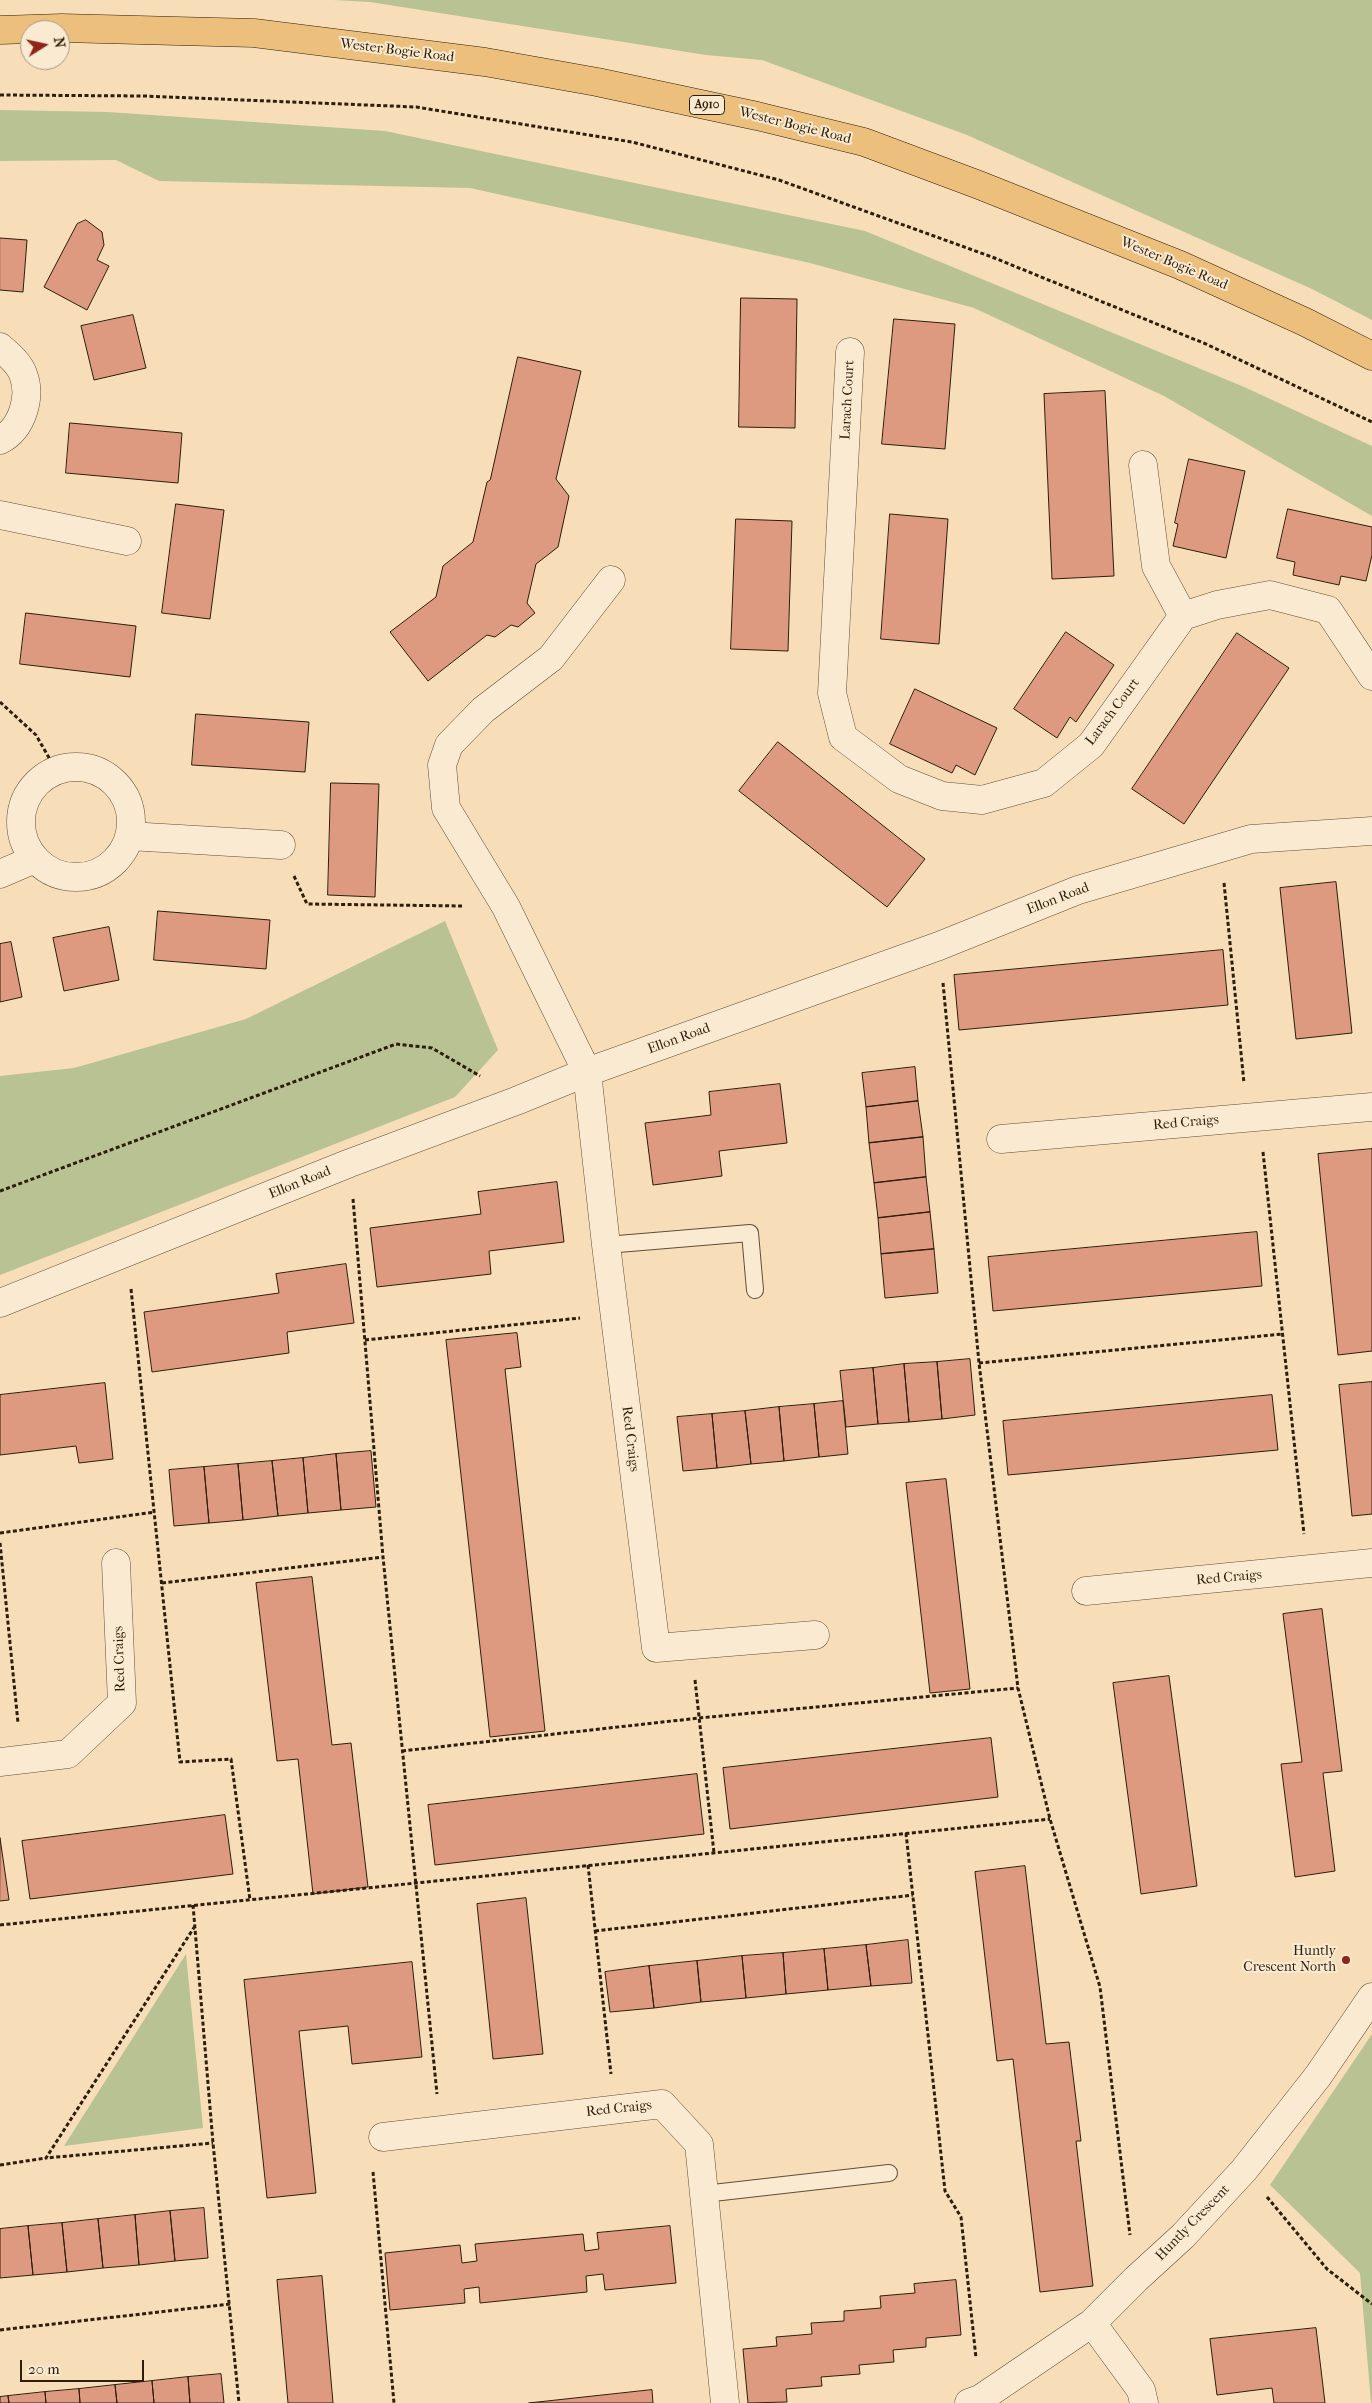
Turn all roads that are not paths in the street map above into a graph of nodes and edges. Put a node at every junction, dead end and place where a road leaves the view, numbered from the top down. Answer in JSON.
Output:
{"nodes":[{"id":1,"x":0,"y":30,"type":"edge"},
{"id":2,"x":0,"y":347,"type":"edge"},
{"id":3,"x":850,"y":352,"type":"dead end"},
{"id":4,"x":1372,"y":356,"type":"edge"},
{"id":5,"x":0,"y":440,"type":"edge"},
{"id":6,"x":1143,"y":465,"type":"dead end"},
{"id":7,"x":0,"y":515,"type":"edge"},
{"id":8,"x":127,"y":541,"type":"dead end"},
{"id":9,"x":611,"y":580,"type":"dead end"},
{"id":10,"x":1183,"y":616,"type":"junction"},
{"id":11,"x":1372,"y":676,"type":"edge"},
{"id":12,"x":1372,"y":831,"type":"edge"},
{"id":13,"x":129,"y":836,"type":"junction"},
{"id":14,"x":281,"y":845,"type":"road end"},
{"id":15,"x":35,"y":859,"type":"junction"},
{"id":16,"x":0,"y":874,"type":"edge"},
{"id":17,"x":587,"y":1072,"type":"junction"},
{"id":18,"x":1372,"y":1107,"type":"edge"},
{"id":19,"x":1001,"y":1140,"type":"dead end"},
{"id":20,"x":606,"y":1245,"type":"junction"},
{"id":21,"x":755,"y":1290,"type":"dead end"},
{"id":22,"x":0,"y":1303,"type":"edge"},
{"id":23,"x":116,"y":1563,"type":"dead end"},
{"id":24,"x":1372,"y":1563,"type":"edge"},
{"id":25,"x":1086,"y":1591,"type":"dead end"},
{"id":26,"x":815,"y":1635,"type":"dead end"},
{"id":27,"x":11,"y":1761,"type":"edge"},
{"id":28,"x":1372,"y":1997,"type":"edge"},
{"id":29,"x":383,"y":2137,"type":"road end"},
{"id":30,"x":889,"y":2173,"type":"dead end"},
{"id":31,"x":704,"y":2194,"type":"junction"},
{"id":32,"x":1092,"y":2323,"type":"junction"},
{"id":33,"x":975,"y":2401,"type":"edge"},
{"id":34,"x":725,"y":2403,"type":"edge"},
{"id":35,"x":1144,"y":2403,"type":"edge"}],
"edges":[{"from":1,"to":4,"type":"main road","name":"Wester Bogie Road","number":"A910"},
{"from":2,"to":5,"type":"street"},
{"from":3,"to":10,"type":"street","name":"Larach Court"},
{"from":6,"to":10,"type":"street"},
{"from":7,"to":8,"type":"street"},
{"from":9,"to":17,"type":"street","name":"Red Craigs"},
{"from":10,"to":11,"type":"street"},
{"from":12,"to":17,"type":"street","name":"Ellon Road"},
{"from":13,"to":14,"type":"street"},
{"from":13,"to":15,"type":"street"},
{"from":13,"to":15,"type":"street"},
{"from":15,"to":16,"type":"street"},
{"from":17,"to":20,"type":"street","name":"Red Craigs"},
{"from":17,"to":22,"type":"street","name":"Ellon Road"},
{"from":18,"to":19,"type":"street","name":"Red Craigs"},
{"from":20,"to":21,"type":"lane"},
{"from":20,"to":26,"type":"street","name":"Red Craigs"},
{"from":23,"to":27,"type":"street","name":"Red Craigs"},
{"from":24,"to":25,"type":"street","name":"Red Craigs"},
{"from":28,"to":32,"type":"street","name":"Huntly Crescent"},
{"from":29,"to":31,"type":"street","name":"Red Craigs"},
{"from":30,"to":31,"type":"lane"},
{"from":31,"to":34,"type":"street","name":"Red Craigs"},
{"from":32,"to":33,"type":"street","name":"Huntly Crescent"},
{"from":32,"to":35,"type":"street"}]}
